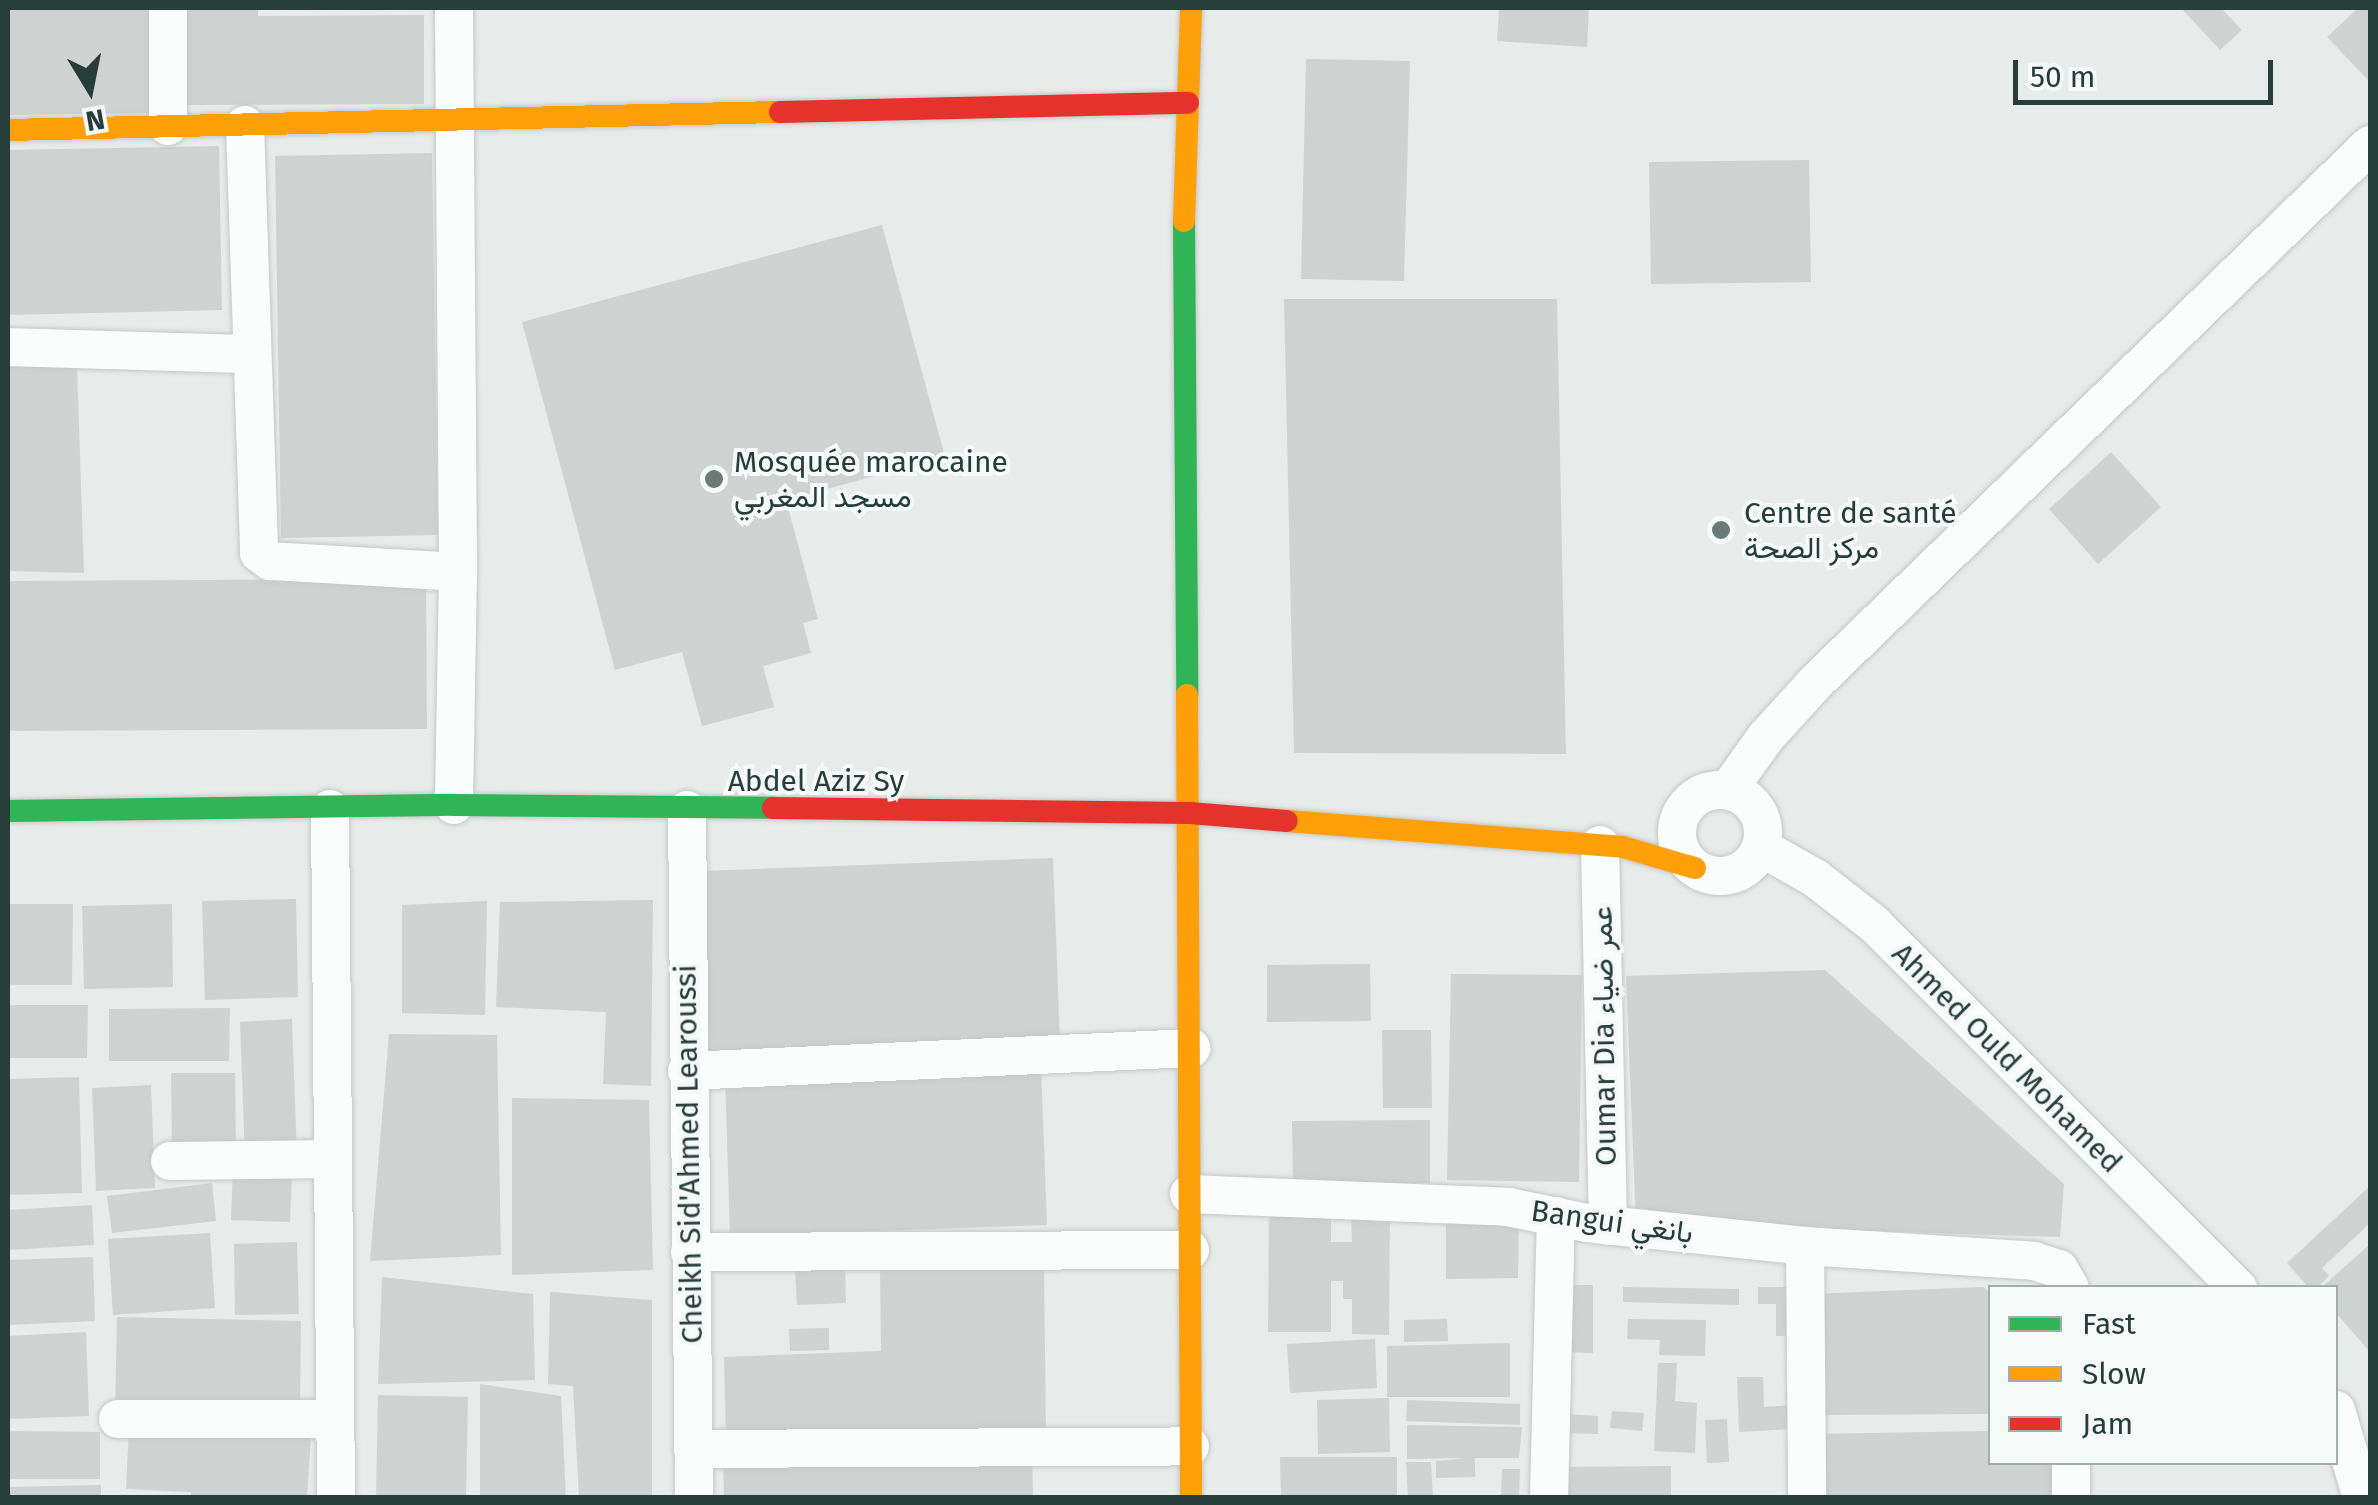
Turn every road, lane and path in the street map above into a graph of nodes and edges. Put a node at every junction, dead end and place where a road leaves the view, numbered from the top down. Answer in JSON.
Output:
{"nodes":[{"id":1,"x":168,"y":8,"type":"edge"},
{"id":2,"x":454,"y":8,"type":"edge"},
{"id":3,"x":1192,"y":8,"type":"edge"},
{"id":4,"x":1188,"y":103,"type":"junction"},
{"id":5,"x":454,"y":120,"type":"junction"},
{"id":6,"x":245,"y":125,"type":"junction"},
{"id":7,"x":168,"y":126,"type":"junction"},
{"id":8,"x":8,"y":130,"type":"edge"},
{"id":9,"x":2370,"y":145,"type":"edge"},
{"id":10,"x":8,"y":347,"type":"edge"},
{"id":11,"x":251,"y":354,"type":"junction"},
{"id":12,"x":458,"y":572,"type":"junction"},
{"id":13,"x":1728,"y":790,"type":"junction"},
{"id":14,"x":454,"y":804,"type":"junction"},
{"id":15,"x":330,"y":809,"type":"junction"},
{"id":16,"x":1684,"y":809,"type":"junction"},
{"id":17,"x":687,"y":810,"type":"junction"},
{"id":18,"x":8,"y":812,"type":"edge"},
{"id":19,"x":1190,"y":813,"type":"junction"},
{"id":20,"x":1612,"y":846,"type":"junction"},
{"id":21,"x":1762,"y":848,"type":"junction"},
{"id":22,"x":1695,"y":868,"type":"junction"},
{"id":23,"x":1190,"y":1048,"type":"junction"},
{"id":24,"x":687,"y":1071,"type":"junction"},
{"id":25,"x":333,"y":1159,"type":"junction"},
{"id":26,"x":170,"y":1161,"type":"dead end"},
{"id":27,"x":1189,"y":1194,"type":"junction"},
{"id":28,"x":1556,"y":1216,"type":"junction"},
{"id":29,"x":1608,"y":1226,"type":"junction"},
{"id":30,"x":1804,"y":1246,"type":"junction"},
{"id":31,"x":1190,"y":1250,"type":"junction"},
{"id":32,"x":690,"y":1252,"type":"junction"},
{"id":33,"x":2068,"y":1285,"type":"edge"},
{"id":34,"x":2235,"y":1285,"type":"edge"},
{"id":35,"x":2338,"y":1417,"type":"edge"},
{"id":36,"x":118,"y":1419,"type":"dead end"},
{"id":37,"x":336,"y":1419,"type":"junction"},
{"id":38,"x":1190,"y":1446,"type":"junction"},
{"id":39,"x":693,"y":1450,"type":"junction"},
{"id":40,"x":2071,"y":1465,"type":"edge"},
{"id":41,"x":336,"y":1498,"type":"edge"},
{"id":42,"x":694,"y":1498,"type":"edge"},
{"id":43,"x":1190,"y":1498,"type":"edge"},
{"id":44,"x":1549,"y":1498,"type":"edge"},
{"id":45,"x":1807,"y":1498,"type":"edge"},
{"id":46,"x":2071,"y":1498,"type":"edge"},
{"id":47,"x":2362,"y":1498,"type":"edge"}],
"edges":[{"from":1,"to":7,"type":"street"},
{"from":2,"to":5,"type":"street"},
{"from":3,"to":4,"type":"street"},
{"from":4,"to":5,"type":"street"},
{"from":4,"to":19,"type":"street"},
{"from":5,"to":6,"type":"street"},
{"from":5,"to":12,"type":"street"},
{"from":6,"to":7,"type":"street"},
{"from":6,"to":11,"type":"street"},
{"from":7,"to":8,"type":"street"},
{"from":9,"to":13,"type":"street"},
{"from":10,"to":11,"type":"street"},
{"from":11,"to":12,"type":"street"},
{"from":12,"to":14,"type":"street"},
{"from":13,"to":16,"type":"street"},
{"from":13,"to":21,"type":"street"},
{"from":14,"to":15,"type":"street","name":"Abdel Aziz Sy"},
{"from":14,"to":17,"type":"street","name":"Abdel Aziz Sy"},
{"from":15,"to":18,"type":"street","name":"Abdel Aziz Sy"},
{"from":15,"to":25,"type":"street"},
{"from":16,"to":20,"type":"street"},
{"from":16,"to":22,"type":"street"},
{"from":17,"to":19,"type":"street","name":"Abdel Aziz Sy"},
{"from":17,"to":24,"type":"street","name":"Cheikh Sid'Ahmed Learoussi"},
{"from":19,"to":20,"type":"street","name":"Abdel Aziz Sy"},
{"from":19,"to":23,"type":"street"},
{"from":20,"to":22,"type":"street","name":"Abdel Aziz Sy"},
{"from":20,"to":29,"type":"street","name":"Oumar Dia عمر ضياء"},
{"from":21,"to":22,"type":"street"},
{"from":21,"to":34,"type":"street","name":"Ahmed Ould Mohamed"},
{"from":23,"to":24,"type":"street"},
{"from":23,"to":27,"type":"street"},
{"from":24,"to":32,"type":"street","name":"Cheikh Sid'Ahmed Learoussi"},
{"from":25,"to":26,"type":"street"},
{"from":25,"to":37,"type":"street"},
{"from":27,"to":28,"type":"street","name":"Bangui بانغي"},
{"from":27,"to":31,"type":"street"},
{"from":28,"to":29,"type":"street","name":"Bangui بانغي"},
{"from":28,"to":44,"type":"street"},
{"from":29,"to":30,"type":"street","name":"Bangui بانغي"},
{"from":30,"to":33,"type":"street","name":"Bangui بانغي"},
{"from":30,"to":45,"type":"street"},
{"from":31,"to":32,"type":"street"},
{"from":31,"to":38,"type":"street"},
{"from":32,"to":39,"type":"street","name":"Cheikh Sid'Ahmed Learoussi"},
{"from":35,"to":47,"type":"street"},
{"from":36,"to":37,"type":"street"},
{"from":37,"to":41,"type":"street"},
{"from":38,"to":39,"type":"street"},
{"from":38,"to":43,"type":"street"},
{"from":39,"to":42,"type":"street","name":"Cheikh Sid'Ahmed Learoussi"},
{"from":40,"to":46,"type":"street"}]}
